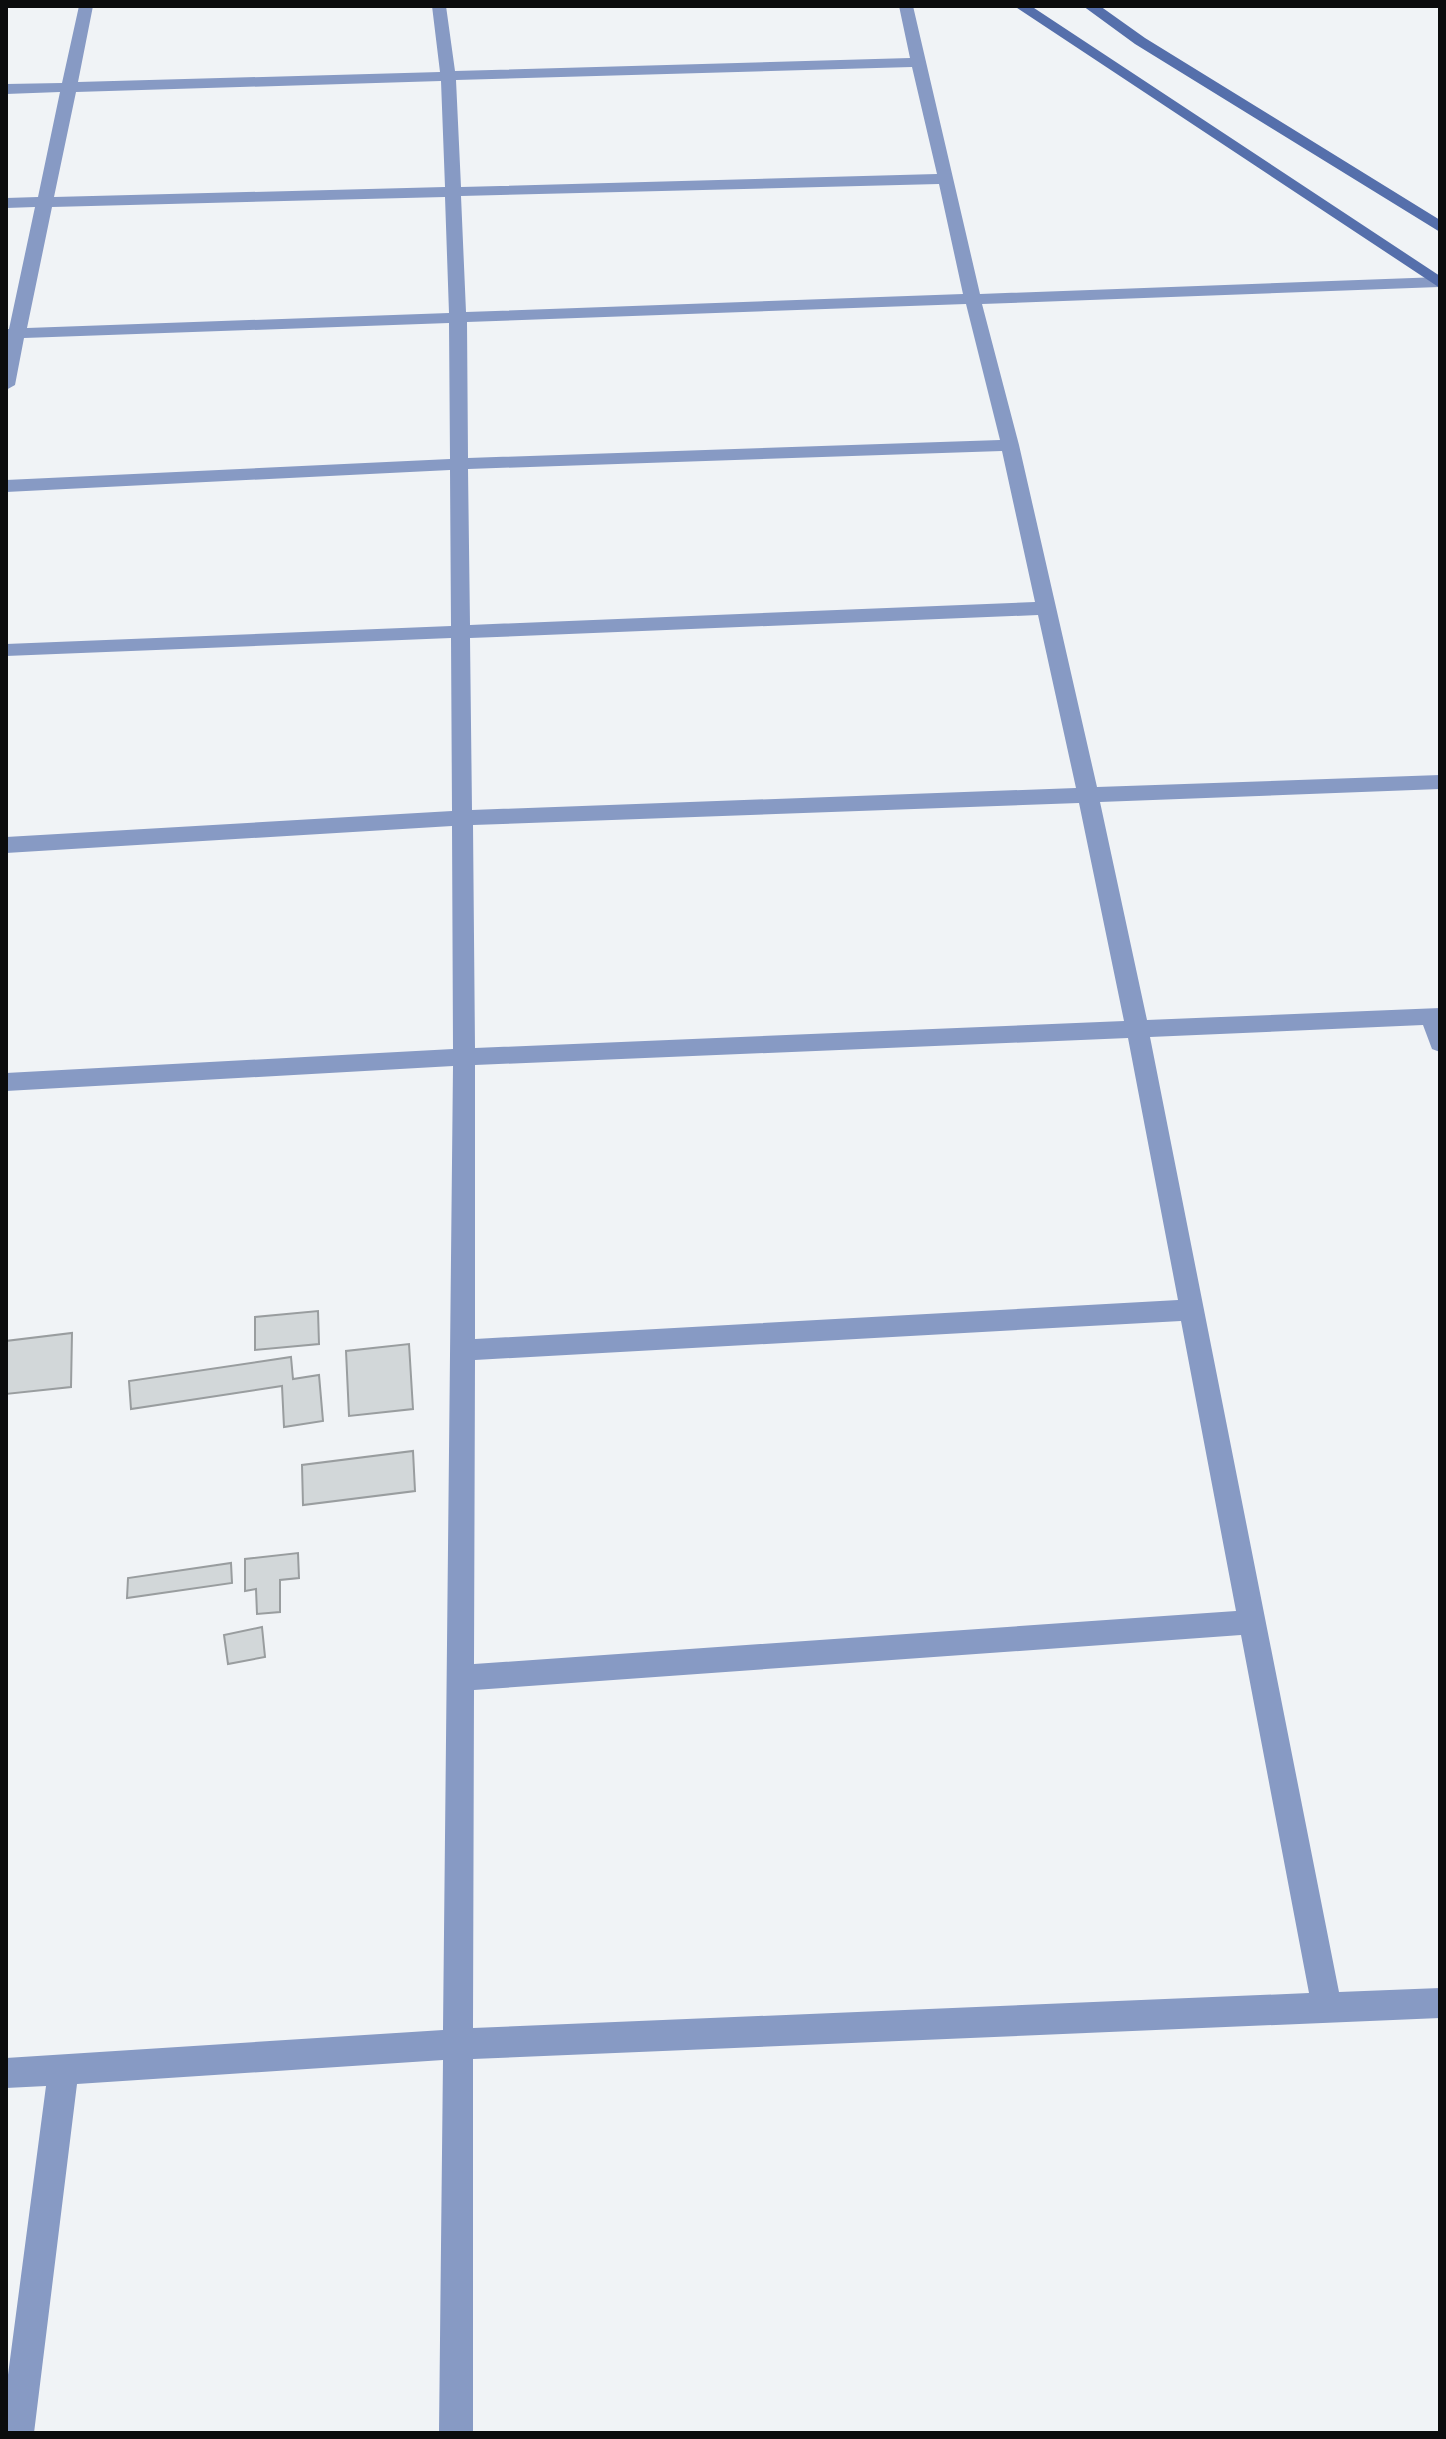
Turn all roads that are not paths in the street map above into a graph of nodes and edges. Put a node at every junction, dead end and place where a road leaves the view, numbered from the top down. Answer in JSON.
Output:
{"nodes":[{"id":1,"x":86,"y":6,"type":"edge"},
{"id":2,"x":439,"y":6,"type":"edge"},
{"id":3,"x":906,"y":6,"type":"edge"},
{"id":4,"x":1021,"y":6,"type":"edge"},
{"id":5,"x":1090,"y":6,"type":"edge"},
{"id":6,"x":919,"y":62,"type":"junction"},
{"id":7,"x":448,"y":76,"type":"junction"},
{"id":8,"x":68,"y":87,"type":"junction"},
{"id":9,"x":6,"y":89,"type":"edge"},
{"id":10,"x":947,"y":179,"type":"junction"},
{"id":11,"x":450,"y":191,"type":"junction"},
{"id":12,"x":44,"y":202,"type":"junction"},
{"id":13,"x":6,"y":203,"type":"edge"},
{"id":14,"x":1440,"y":227,"type":"edge"},
{"id":15,"x":1440,"y":283,"type":"edge"},
{"id":16,"x":974,"y":299,"type":"junction"},
{"id":17,"x":458,"y":317,"type":"junction"},
{"id":18,"x":12,"y":334,"type":"edge"},
{"id":19,"x":6,"y":385,"type":"edge"},
{"id":20,"x":1010,"y":445,"type":"junction"},
{"id":21,"x":459,"y":464,"type":"junction"},
{"id":22,"x":6,"y":486,"type":"edge"},
{"id":23,"x":1044,"y":608,"type":"junction"},
{"id":24,"x":461,"y":630,"type":"junction"},
{"id":25,"x":6,"y":650,"type":"edge"},
{"id":26,"x":1440,"y":782,"type":"edge"},
{"id":27,"x":1088,"y":794,"type":"junction"},
{"id":28,"x":462,"y":818,"type":"junction"},
{"id":29,"x":6,"y":845,"type":"edge"},
{"id":30,"x":1436,"y":1016,"type":"edge"},
{"id":31,"x":1137,"y":1028,"type":"junction"},
{"id":32,"x":1440,"y":1043,"type":"edge"},
{"id":33,"x":464,"y":1057,"type":"junction"},
{"id":34,"x":6,"y":1082,"type":"edge"},
{"id":35,"x":1191,"y":1310,"type":"junction"},
{"id":36,"x":462,"y":1350,"type":"junction"},
{"id":37,"x":1252,"y":1622,"type":"junction"},
{"id":38,"x":461,"y":1678,"type":"junction"},
{"id":39,"x":1440,"y":2003,"type":"edge"},
{"id":40,"x":1327,"y":2008,"type":"junction"},
{"id":41,"x":458,"y":2044,"type":"junction"},
{"id":42,"x":63,"y":2070,"type":"junction"},
{"id":43,"x":6,"y":2073,"type":"edge"},
{"id":44,"x":17,"y":2433,"type":"edge"},
{"id":45,"x":456,"y":2433,"type":"edge"}],
"edges":[{"from":1,"to":8,"type":"street"},
{"from":2,"to":7,"type":"street"},
{"from":3,"to":6,"type":"street"},
{"from":4,"to":15,"type":"street"},
{"from":5,"to":14,"type":"street"},
{"from":6,"to":7,"type":"street"},
{"from":6,"to":10,"type":"street"},
{"from":7,"to":8,"type":"street"},
{"from":7,"to":11,"type":"street"},
{"from":8,"to":9,"type":"street"},
{"from":8,"to":12,"type":"street"},
{"from":10,"to":11,"type":"street"},
{"from":10,"to":16,"type":"street"},
{"from":11,"to":12,"type":"street"},
{"from":11,"to":17,"type":"street"},
{"from":12,"to":13,"type":"street"},
{"from":12,"to":18,"type":"street"},
{"from":15,"to":16,"type":"street"},
{"from":16,"to":17,"type":"street"},
{"from":16,"to":20,"type":"street"},
{"from":17,"to":18,"type":"street"},
{"from":17,"to":21,"type":"street"},
{"from":18,"to":19,"type":"street"},
{"from":20,"to":21,"type":"street"},
{"from":20,"to":23,"type":"street"},
{"from":21,"to":22,"type":"street"},
{"from":21,"to":24,"type":"street"},
{"from":23,"to":24,"type":"street"},
{"from":23,"to":27,"type":"street"},
{"from":24,"to":25,"type":"street"},
{"from":24,"to":28,"type":"street"},
{"from":26,"to":27,"type":"street"},
{"from":27,"to":28,"type":"street"},
{"from":27,"to":31,"type":"street"},
{"from":28,"to":29,"type":"street"},
{"from":28,"to":33,"type":"street"},
{"from":30,"to":31,"type":"street"},
{"from":30,"to":32,"type":"street"},
{"from":31,"to":33,"type":"street"},
{"from":31,"to":35,"type":"street"},
{"from":33,"to":34,"type":"street"},
{"from":33,"to":36,"type":"street"},
{"from":35,"to":36,"type":"street"},
{"from":35,"to":37,"type":"street"},
{"from":36,"to":38,"type":"street"},
{"from":37,"to":38,"type":"street"},
{"from":37,"to":40,"type":"street"},
{"from":38,"to":41,"type":"street"},
{"from":39,"to":40,"type":"street"},
{"from":40,"to":41,"type":"street"},
{"from":41,"to":42,"type":"street"},
{"from":41,"to":45,"type":"street"},
{"from":42,"to":43,"type":"street"},
{"from":42,"to":44,"type":"street"}]}
